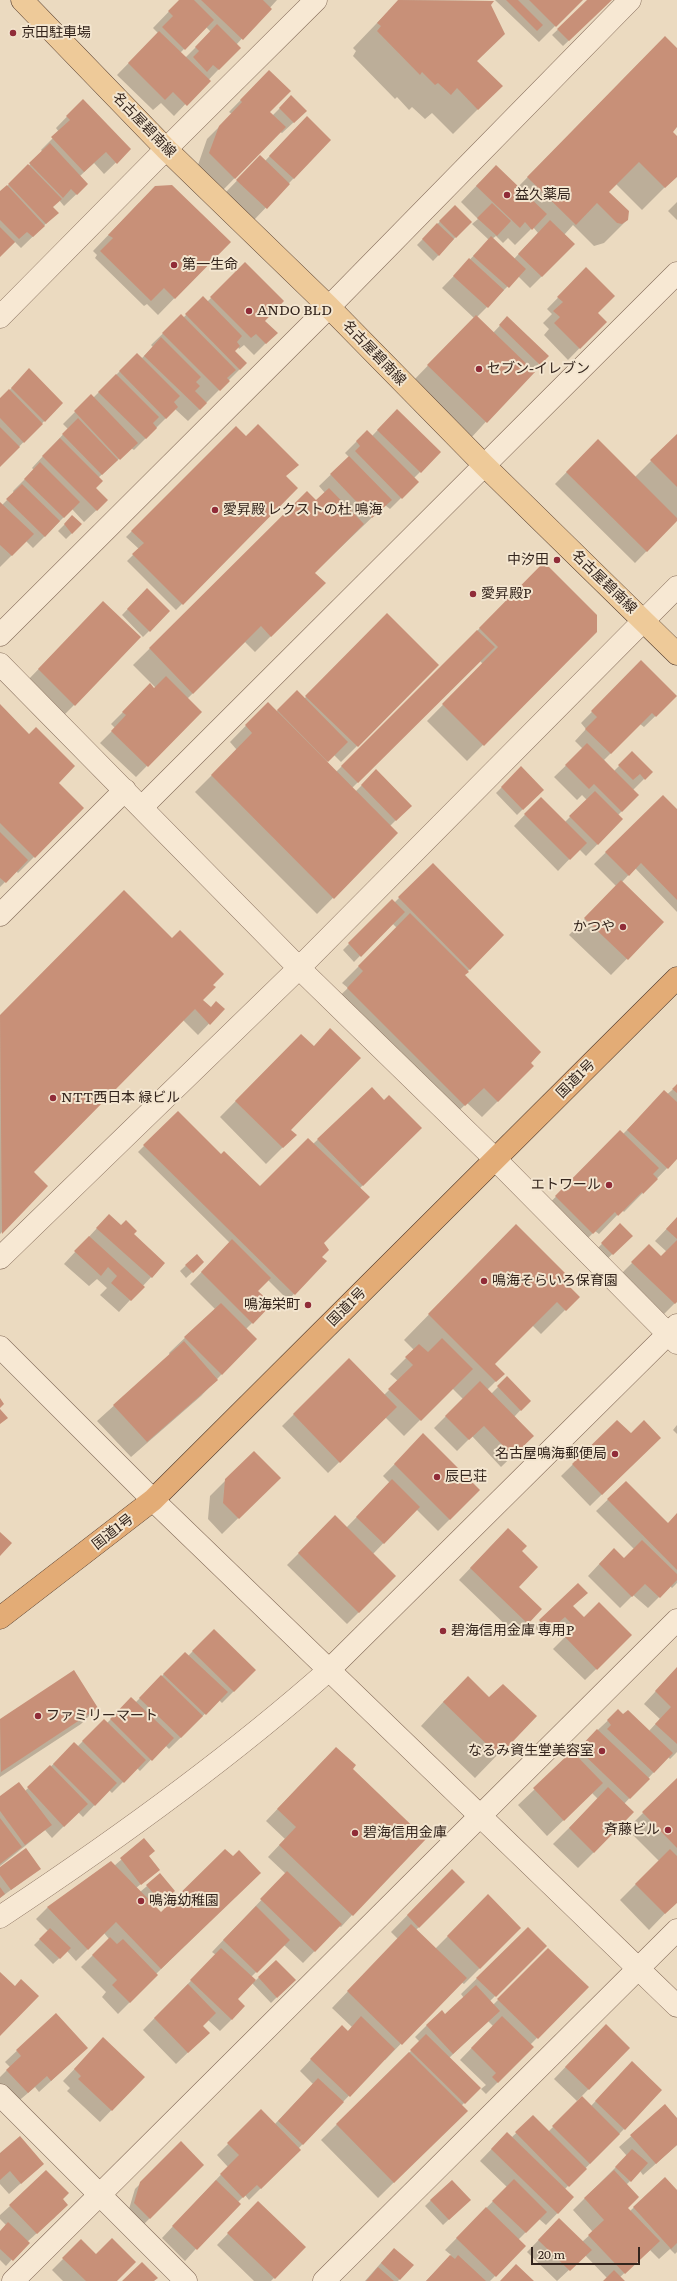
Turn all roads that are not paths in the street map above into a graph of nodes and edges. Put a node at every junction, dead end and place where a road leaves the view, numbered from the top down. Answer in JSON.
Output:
{"nodes":[{"id":1,"x":22,"y":0,"type":"edge"},
{"id":2,"x":316,"y":0,"type":"edge"},
{"id":3,"x":630,"y":0,"type":"edge"},
{"id":4,"x":166,"y":149,"type":"junction"},
{"id":5,"x":677,"y":273,"type":"edge"},
{"id":6,"x":329,"y":307,"type":"junction"},
{"id":7,"x":0,"y":317,"type":"edge"},
{"id":8,"x":484,"y":465,"type":"junction"},
{"id":9,"x":677,"y":587,"type":"edge"},
{"id":10,"x":644,"y":621,"type":"junction"},
{"id":11,"x":0,"y":635,"type":"edge"},
{"id":12,"x":677,"y":654,"type":"edge"},
{"id":13,"x":0,"y":664,"type":"edge"},
{"id":14,"x":125,"y":790,"type":"junction"},
{"id":15,"x":142,"y":808,"type":"junction"},
{"id":16,"x":0,"y":915,"type":"edge"},
{"id":17,"x":299,"y":968,"type":"junction"},
{"id":18,"x":677,"y":978,"type":"edge"},
{"id":19,"x":495,"y":1159,"type":"junction"},
{"id":20,"x":0,"y":1258,"type":"edge"},
{"id":21,"x":674,"y":1334,"type":"edge"},
{"id":22,"x":0,"y":1347,"type":"edge"},
{"id":23,"x":153,"y":1500,"type":"junction"},
{"id":24,"x":0,"y":1618,"type":"edge"},
{"id":25,"x":677,"y":1620,"type":"edge"},
{"id":26,"x":329,"y":1670,"type":"junction"},
{"id":27,"x":479,"y":1817,"type":"junction"},
{"id":28,"x":0,"y":1917,"type":"edge"},
{"id":29,"x":677,"y":1930,"type":"edge"},
{"id":30,"x":639,"y":1968,"type":"junction"},
{"id":31,"x":677,"y":2006,"type":"edge"},
{"id":32,"x":0,"y":2095,"type":"edge"},
{"id":33,"x":99,"y":2196,"type":"junction"},
{"id":34,"x":13,"y":2281,"type":"edge"},
{"id":35,"x":186,"y":2281,"type":"edge"},
{"id":36,"x":324,"y":2281,"type":"edge"}],
"edges":[{"from":1,"to":4,"type":"main road","name":"名古屋碧南線"},
{"from":2,"to":4,"type":"street"},
{"from":3,"to":6,"type":"street"},
{"from":4,"to":6,"type":"main road","name":"名古屋碧南線"},
{"from":4,"to":7,"type":"street"},
{"from":5,"to":8,"type":"street"},
{"from":6,"to":8,"type":"main road","name":"名古屋碧南線"},
{"from":6,"to":11,"type":"street"},
{"from":8,"to":10,"type":"main road","name":"名古屋碧南線"},
{"from":8,"to":15,"type":"street"},
{"from":9,"to":10,"type":"street"},
{"from":10,"to":12,"type":"main road","name":"名古屋碧南線"},
{"from":10,"to":17,"type":"street"},
{"from":13,"to":14,"type":"street"},
{"from":14,"to":15,"type":"street"},
{"from":14,"to":16,"type":"street"},
{"from":15,"to":17,"type":"street"},
{"from":17,"to":19,"type":"street"},
{"from":17,"to":20,"type":"street"},
{"from":18,"to":19,"type":"highway","name":"国道1号"},
{"from":19,"to":21,"type":"street"},
{"from":19,"to":23,"type":"highway","name":"国道1号"},
{"from":21,"to":26,"type":"street"},
{"from":22,"to":23,"type":"street"},
{"from":23,"to":24,"type":"highway","name":"国道1号"},
{"from":23,"to":26,"type":"street"},
{"from":25,"to":27,"type":"street"},
{"from":26,"to":27,"type":"street"},
{"from":26,"to":28,"type":"street"},
{"from":27,"to":30,"type":"street"},
{"from":27,"to":33,"type":"street"},
{"from":29,"to":30,"type":"street"},
{"from":30,"to":31,"type":"street"},
{"from":30,"to":36,"type":"street"},
{"from":32,"to":33,"type":"street"},
{"from":33,"to":34,"type":"street"},
{"from":33,"to":35,"type":"street"}]}
